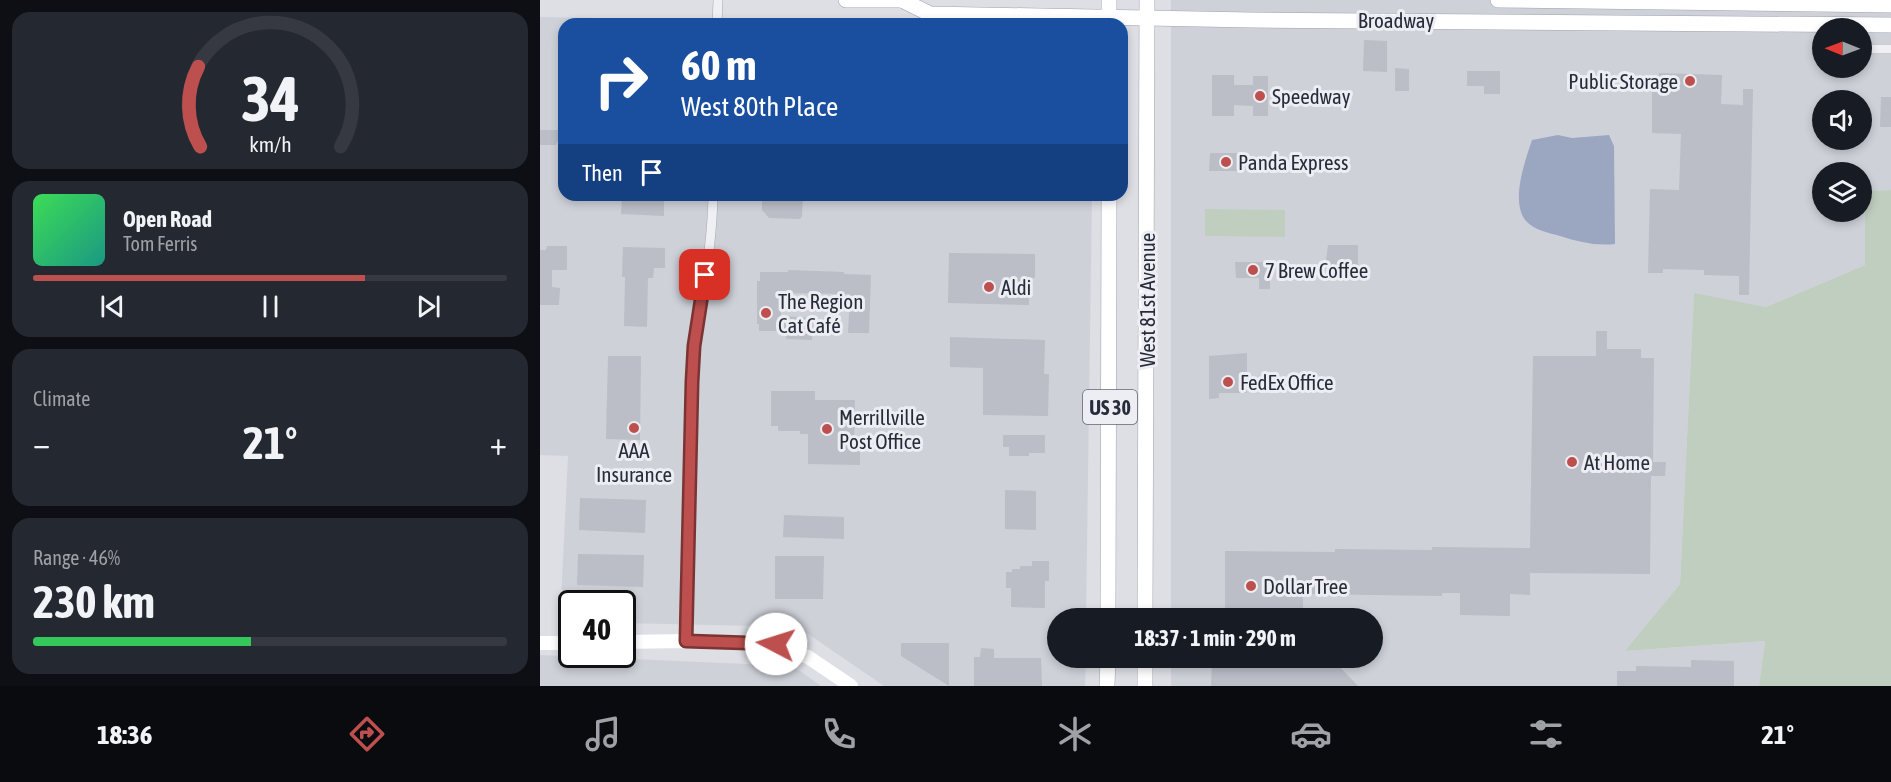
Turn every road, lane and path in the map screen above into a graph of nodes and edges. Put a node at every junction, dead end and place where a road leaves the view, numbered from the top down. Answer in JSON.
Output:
{"nodes":[{"id":1,"x":718,"y":0,"type":"edge"},
{"id":2,"x":846,"y":0,"type":"edge"},
{"id":3,"x":905,"y":0,"type":"edge"},
{"id":4,"x":1109,"y":0,"type":"edge"},
{"id":5,"x":1147,"y":0,"type":"edge"},
{"id":6,"x":1498,"y":0,"type":"edge"},
{"id":7,"x":1891,"y":5,"type":"edge"},
{"id":8,"x":717,"y":18,"type":"edge"},
{"id":9,"x":1032,"y":18,"type":"edge"},
{"id":10,"x":1109,"y":18,"type":"edge"},
{"id":11,"x":1147,"y":18,"type":"junction"},
{"id":12,"x":1128,"y":20,"type":"edge"},
{"id":13,"x":1891,"y":26,"type":"edge"},
{"id":14,"x":1872,"y":49,"type":"dead end"},
{"id":15,"x":1891,"y":49,"type":"edge"},
{"id":16,"x":713,"y":201,"type":"edge"},
{"id":17,"x":1109,"y":201,"type":"edge"},
{"id":18,"x":1108,"y":608,"type":"edge"},
{"id":19,"x":1145,"y":608,"type":"edge"},
{"id":20,"x":686,"y":641,"type":"junction"},
{"id":21,"x":636,"y":642,"type":"edge"},
{"id":22,"x":540,"y":643,"type":"edge"},
{"id":23,"x":558,"y":643,"type":"edge"},
{"id":24,"x":1108,"y":668,"type":"edge"},
{"id":25,"x":1145,"y":668,"type":"edge"},
{"id":26,"x":851,"y":686,"type":"edge"},
{"id":27,"x":1107,"y":686,"type":"edge"},
{"id":28,"x":1144,"y":686,"type":"edge"}],
"edges":[{"from":1,"to":8,"type":"street"},
{"from":2,"to":3,"type":"main road","name":"Broadway"},
{"from":3,"to":9,"type":"main road","name":"Broadway"},
{"from":4,"to":10,"type":"main road"},
{"from":5,"to":11,"type":"main road","number":"US 30"},
{"from":6,"to":7,"type":"main road"},
{"from":11,"to":12,"type":"main road","name":"Broadway"},
{"from":11,"to":13,"type":"main road","name":"Broadway"},
{"from":11,"to":19,"type":"main road","name":"West 81st Avenue","number":"US 30"},
{"from":14,"to":15,"type":"street"},
{"from":16,"to":20,"type":"street"},
{"from":17,"to":18,"type":"main road","name":"West 81st Avenue","number":"US 30"},
{"from":20,"to":21,"type":"street"},
{"from":20,"to":26,"type":"street"},
{"from":22,"to":23,"type":"street"},
{"from":24,"to":27,"type":"main road"},
{"from":25,"to":28,"type":"main road"}]}
